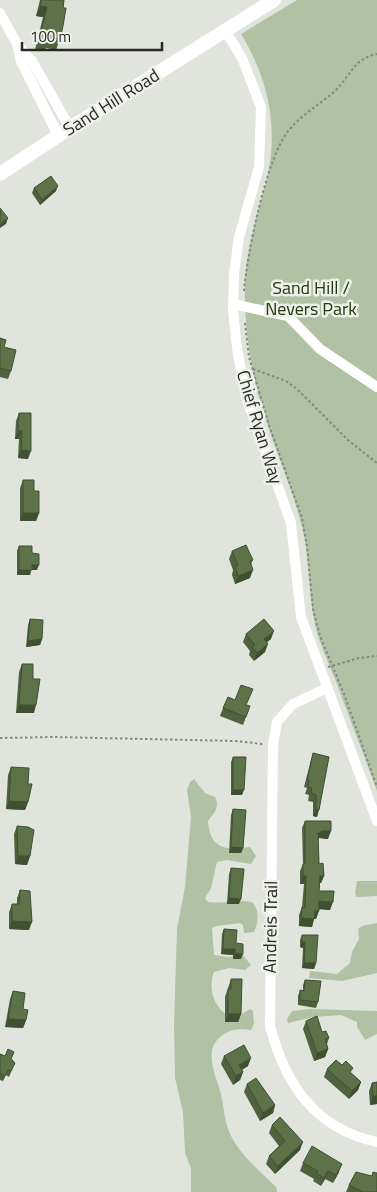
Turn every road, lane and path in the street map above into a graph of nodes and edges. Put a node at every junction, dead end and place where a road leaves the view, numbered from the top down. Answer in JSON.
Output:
{"nodes":[{"id":1,"x":274,"y":0,"type":"edge"},
{"id":2,"x":0,"y":13,"type":"edge"},
{"id":3,"x":225,"y":30,"type":"junction"},
{"id":4,"x":377,"y":54,"type":"edge"},
{"id":5,"x":64,"y":131,"type":"junction"},
{"id":6,"x":0,"y":174,"type":"edge"},
{"id":7,"x":238,"y":306,"type":"junction"},
{"id":8,"x":252,"y":369,"type":"junction"},
{"id":9,"x":377,"y":387,"type":"edge"},
{"id":10,"x":377,"y":463,"type":"edge"},
{"id":11,"x":377,"y":656,"type":"edge"},
{"id":12,"x":332,"y":666,"type":"junction"},
{"id":13,"x":320,"y":670,"type":"junction"},
{"id":14,"x":327,"y":688,"type":"junction"},
{"id":15,"x":0,"y":738,"type":"edge"},
{"id":16,"x":273,"y":745,"type":"junction"},
{"id":17,"x":377,"y":787,"type":"edge"},
{"id":18,"x":377,"y":821,"type":"edge"},
{"id":19,"x":377,"y":1142,"type":"edge"}],
"edges":[{"from":1,"to":3,"type":"street","name":"Sand Hill Road"},
{"from":2,"to":5,"type":"street"},
{"from":3,"to":5,"type":"street","name":"Sand Hill Road"},
{"from":3,"to":7,"type":"street","name":"Chief Ryan Way"},
{"from":4,"to":7,"type":"path"},
{"from":5,"to":6,"type":"street","name":"Sand Hill Road"},
{"from":7,"to":8,"type":"path"},
{"from":7,"to":9,"type":"street"},
{"from":7,"to":13,"type":"street","name":"Chief Ryan Way"},
{"from":8,"to":10,"type":"path"},
{"from":8,"to":12,"type":"path"},
{"from":11,"to":12,"type":"path"},
{"from":12,"to":13,"type":"path"},
{"from":12,"to":17,"type":"path"},
{"from":13,"to":14,"type":"street","name":"Chief Ryan Way"},
{"from":14,"to":16,"type":"street","name":"Andreis Trail"},
{"from":14,"to":18,"type":"street","name":"Chief Ryan Way"},
{"from":15,"to":16,"type":"path"},
{"from":16,"to":19,"type":"street","name":"Andreis Trail"}]}
